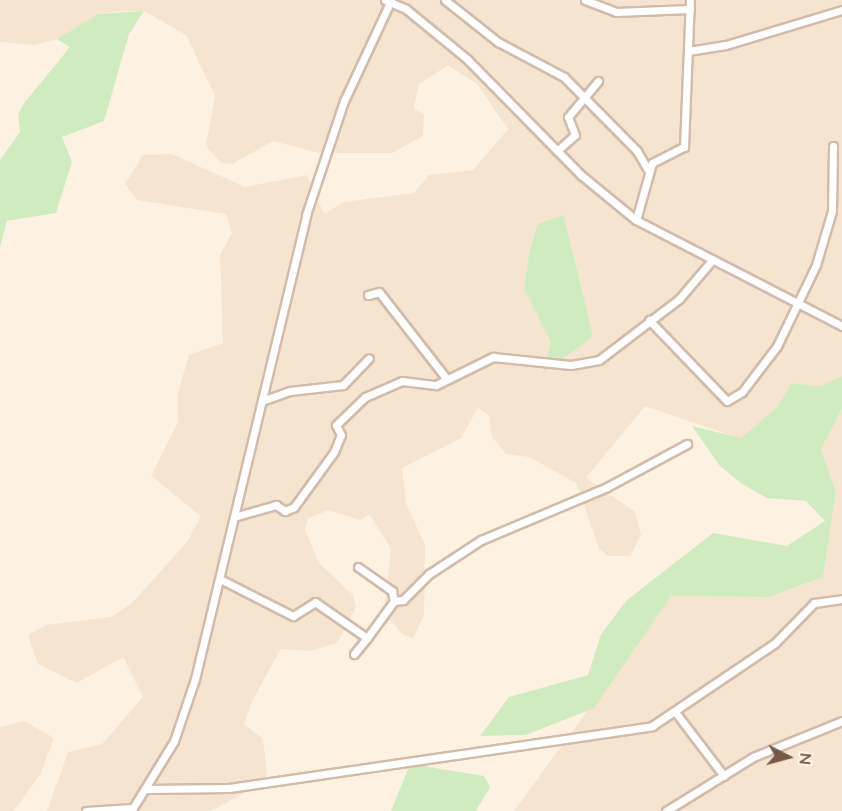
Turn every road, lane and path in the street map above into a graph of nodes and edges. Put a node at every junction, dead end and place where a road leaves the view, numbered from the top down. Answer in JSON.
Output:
{"nodes":[{"id":1,"x":386,"y":0,"type":"edge"},
{"id":2,"x":391,"y":0,"type":"edge"},
{"id":3,"x":445,"y":0,"type":"edge"},
{"id":4,"x":585,"y":0,"type":"edge"},
{"id":5,"x":690,"y":0,"type":"edge"},
{"id":6,"x":690,"y":9,"type":"junction"},
{"id":7,"x":842,"y":10,"type":"edge"},
{"id":8,"x":688,"y":51,"type":"junction"},
{"id":9,"x":598,"y":81,"type":"dead end"},
{"id":10,"x":585,"y":100,"type":"junction"},
{"id":11,"x":833,"y":146,"type":"dead end"},
{"id":12,"x":557,"y":151,"type":"junction"},
{"id":13,"x":648,"y":170,"type":"junction"},
{"id":14,"x":636,"y":220,"type":"junction"},
{"id":15,"x":713,"y":260,"type":"junction"},
{"id":16,"x":368,"y":294,"type":"dead end"},
{"id":17,"x":799,"y":301,"type":"junction"},
{"id":18,"x":649,"y":320,"type":"junction"},
{"id":19,"x":842,"y":326,"type":"edge"},
{"id":20,"x":369,"y":358,"type":"dead end"},
{"id":21,"x":446,"y":378,"type":"junction"},
{"id":22,"x":262,"y":401,"type":"junction"},
{"id":23,"x":687,"y":444,"type":"dead end"},
{"id":24,"x":237,"y":516,"type":"junction"},
{"id":25,"x":358,"y":567,"type":"dead end"},
{"id":26,"x":220,"y":579,"type":"junction"},
{"id":27,"x":842,"y":599,"type":"edge"},
{"id":28,"x":394,"y":601,"type":"junction"},
{"id":29,"x":367,"y":638,"type":"junction"},
{"id":30,"x":354,"y":654,"type":"dead end"},
{"id":31,"x":676,"y":713,"type":"junction"},
{"id":32,"x":841,"y":724,"type":"edge"},
{"id":33,"x":724,"y":776,"type":"junction"},
{"id":34,"x":147,"y":789,"type":"junction"},
{"id":35,"x":132,"y":809,"type":"edge"},
{"id":36,"x":86,"y":811,"type":"edge"},
{"id":37,"x":666,"y":811,"type":"edge"}],
"edges":[{"from":1,"to":2,"type":"street"},
{"from":2,"to":12,"type":"street"},
{"from":2,"to":22,"type":"street"},
{"from":3,"to":10,"type":"street"},
{"from":4,"to":6,"type":"street"},
{"from":5,"to":6,"type":"street"},
{"from":6,"to":8,"type":"street"},
{"from":7,"to":8,"type":"street"},
{"from":8,"to":13,"type":"street"},
{"from":9,"to":10,"type":"street"},
{"from":10,"to":12,"type":"street"},
{"from":10,"to":13,"type":"street"},
{"from":11,"to":17,"type":"street"},
{"from":12,"to":14,"type":"street"},
{"from":13,"to":14,"type":"street"},
{"from":14,"to":15,"type":"street"},
{"from":15,"to":17,"type":"street"},
{"from":15,"to":18,"type":"street"},
{"from":16,"to":21,"type":"street"},
{"from":17,"to":18,"type":"street"},
{"from":17,"to":19,"type":"street"},
{"from":18,"to":21,"type":"street"},
{"from":20,"to":22,"type":"street"},
{"from":21,"to":24,"type":"street"},
{"from":22,"to":24,"type":"street"},
{"from":23,"to":28,"type":"street"},
{"from":24,"to":26,"type":"street"},
{"from":25,"to":28,"type":"street"},
{"from":26,"to":29,"type":"street"},
{"from":26,"to":34,"type":"street"},
{"from":27,"to":31,"type":"street"},
{"from":28,"to":29,"type":"street"},
{"from":29,"to":30,"type":"street"},
{"from":31,"to":33,"type":"street"},
{"from":31,"to":34,"type":"street"},
{"from":32,"to":33,"type":"street"},
{"from":33,"to":37,"type":"street"},
{"from":34,"to":35,"type":"street"},
{"from":35,"to":36,"type":"street"}]}
